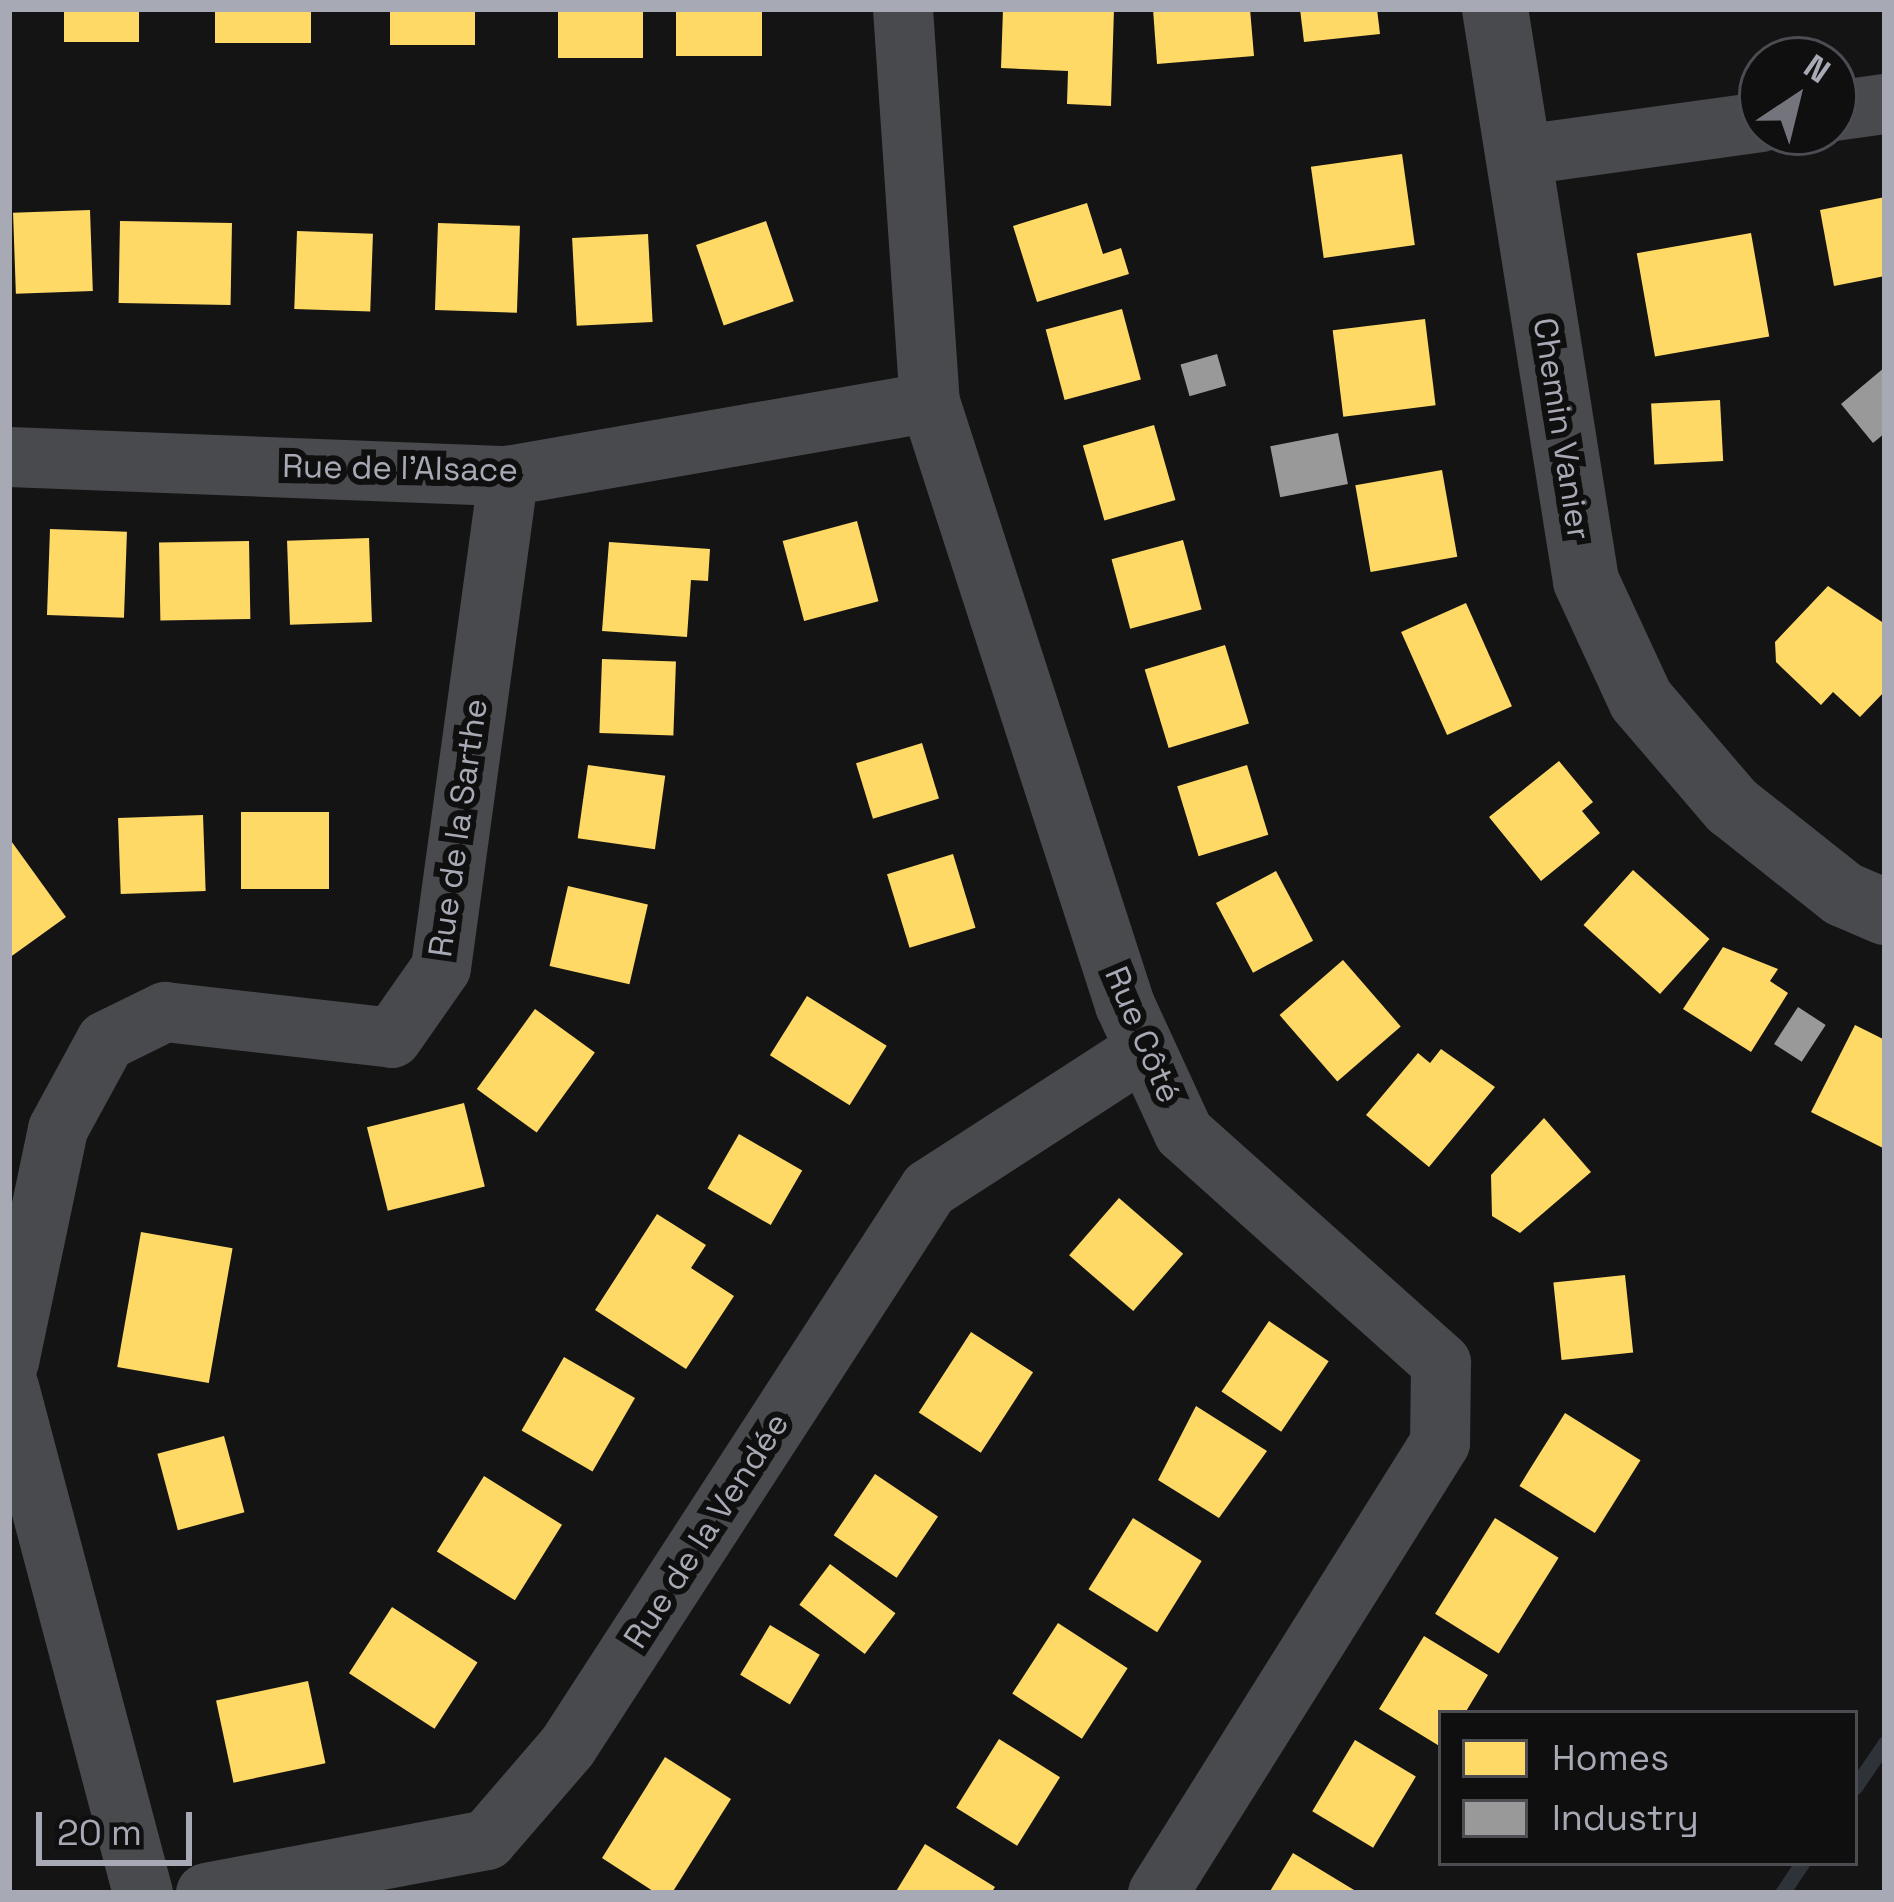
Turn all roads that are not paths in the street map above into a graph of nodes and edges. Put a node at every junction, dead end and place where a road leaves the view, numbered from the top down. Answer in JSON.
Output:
{"nodes":[{"id":1,"x":903,"y":9,"type":"edge"},
{"id":2,"x":1495,"y":9,"type":"edge"},
{"id":3,"x":1738,"y":125,"type":"edge"},
{"id":4,"x":1516,"y":157,"type":"junction"},
{"id":5,"x":930,"y":403,"type":"junction"},
{"id":6,"x":9,"y":457,"type":"edge"},
{"id":7,"x":508,"y":476,"type":"junction"},
{"id":8,"x":1885,"y":912,"type":"edge"},
{"id":9,"x":1145,"y":1049,"type":"junction"},
{"id":10,"x":9,"y":1362,"type":"edge"},
{"id":11,"x":9,"y":1387,"type":"edge"},
{"id":12,"x":143,"y":1893,"type":"edge"},
{"id":13,"x":206,"y":1893,"type":"edge"},
{"id":14,"x":1158,"y":1893,"type":"edge"}],
"edges":[{"from":1,"to":5,"type":"street","name":"Rue Côté"},
{"from":2,"to":4,"type":"street","name":"Chemin Vanier"},
{"from":3,"to":4,"type":"street"},
{"from":4,"to":8,"type":"street","name":"Chemin Vanier"},
{"from":5,"to":7,"type":"street","name":"Rue de l'Alsace"},
{"from":5,"to":9,"type":"street","name":"Rue Côté"},
{"from":6,"to":7,"type":"street","name":"Rue de l'Alsace"},
{"from":7,"to":10,"type":"street","name":"Rue de la Sarthe"},
{"from":9,"to":13,"type":"street","name":"Rue de la Vendée"},
{"from":9,"to":14,"type":"street","name":"Rue Côté"},
{"from":11,"to":12,"type":"street"}]}
